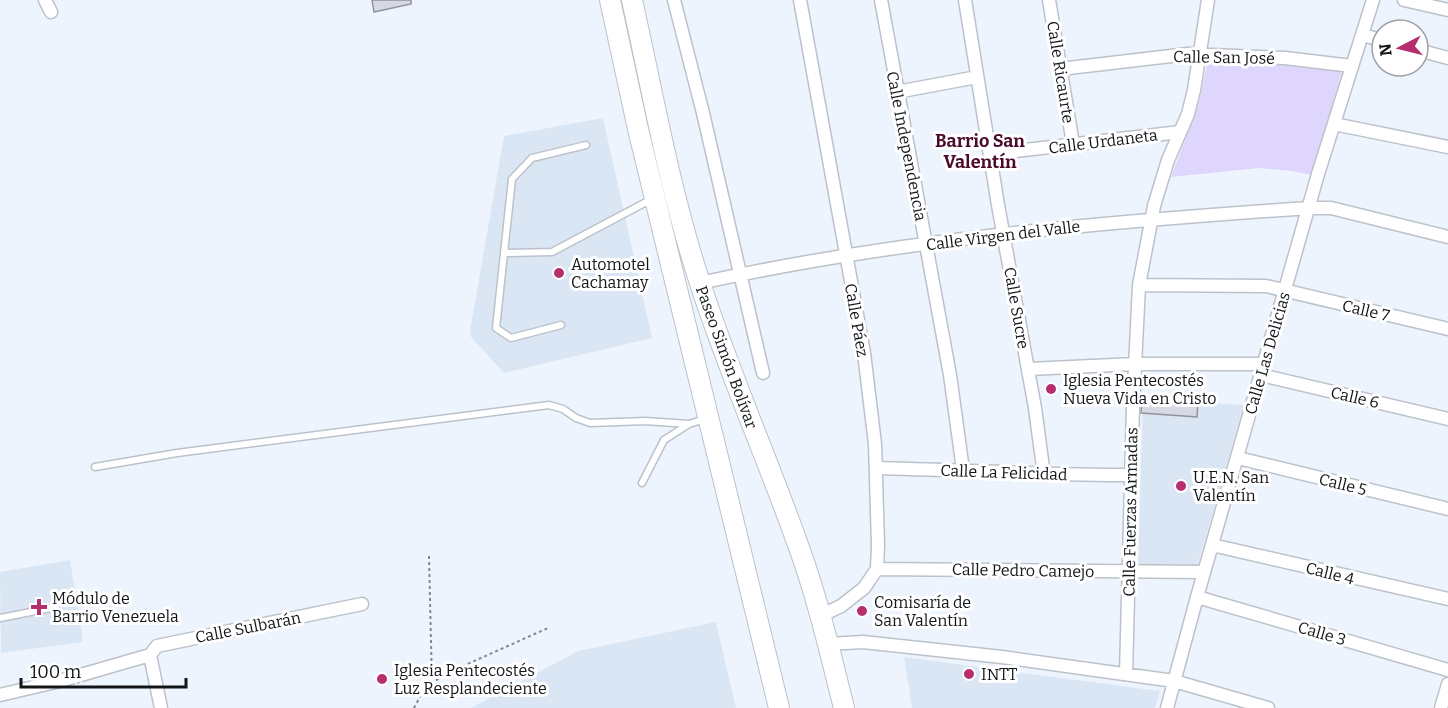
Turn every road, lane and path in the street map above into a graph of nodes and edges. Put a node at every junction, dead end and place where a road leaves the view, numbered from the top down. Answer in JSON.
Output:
{"nodes":[{"id":1,"x":610,"y":0,"type":"edge"},
{"id":2,"x":632,"y":0,"type":"edge"},
{"id":3,"x":674,"y":0,"type":"edge"},
{"id":4,"x":800,"y":0,"type":"edge"},
{"id":5,"x":881,"y":0,"type":"edge"},
{"id":6,"x":965,"y":0,"type":"edge"},
{"id":7,"x":1049,"y":0,"type":"edge"},
{"id":8,"x":1208,"y":0,"type":"edge"},
{"id":9,"x":1373,"y":0,"type":"edge"},
{"id":10,"x":1404,"y":0,"type":"edge"},
{"id":11,"x":1448,"y":10,"type":"edge"},
{"id":12,"x":1362,"y":35,"type":"junction"},
{"id":13,"x":1370,"y":37,"type":"edge"},
{"id":14,"x":1430,"y":53,"type":"edge"},
{"id":15,"x":1200,"y":54,"type":"junction"},
{"id":16,"x":1448,"y":58,"type":"edge"},
{"id":17,"x":1352,"y":66,"type":"junction"},
{"id":18,"x":1060,"y":69,"type":"junction"},
{"id":19,"x":977,"y":77,"type":"junction"},
{"id":20,"x":897,"y":92,"type":"junction"},
{"id":21,"x":1334,"y":124,"type":"junction"},
{"id":22,"x":1180,"y":132,"type":"junction"},
{"id":23,"x":1072,"y":144,"type":"junction"},
{"id":24,"x":586,"y":145,"type":"dead end"},
{"id":25,"x":1448,"y":147,"type":"edge"},
{"id":26,"x":990,"y":154,"type":"junction"},
{"id":27,"x":655,"y":198,"type":"junction"},
{"id":28,"x":1309,"y":208,"type":"junction"},
{"id":29,"x":1152,"y":219,"type":"junction"},
{"id":30,"x":1004,"y":234,"type":"junction"},
{"id":31,"x":1448,"y":237,"type":"edge"},
{"id":32,"x":926,"y":245,"type":"junction"},
{"id":33,"x":504,"y":253,"type":"junction"},
{"id":34,"x":846,"y":256,"type":"junction"},
{"id":35,"x":741,"y":274,"type":"junction"},
{"id":36,"x":700,"y":283,"type":"junction"},
{"id":37,"x":1139,"y":285,"type":"junction"},
{"id":38,"x":1285,"y":291,"type":"junction"},
{"id":39,"x":561,"y":325,"type":"dead end"},
{"id":40,"x":1448,"y":329,"type":"edge"},
{"id":41,"x":1135,"y":364,"type":"junction"},
{"id":42,"x":1029,"y":369,"type":"junction"},
{"id":43,"x":1263,"y":369,"type":"junction"},
{"id":44,"x":763,"y":373,"type":"dead end"},
{"id":45,"x":709,"y":417,"type":"junction"},
{"id":46,"x":1448,"y":419,"type":"edge"},
{"id":47,"x":689,"y":424,"type":"junction"},
{"id":48,"x":1238,"y":458,"type":"junction"},
{"id":49,"x":95,"y":467,"type":"dead end"},
{"id":50,"x":876,"y":468,"type":"junction"},
{"id":51,"x":963,"y":470,"type":"junction"},
{"id":52,"x":1131,"y":474,"type":"junction"},
{"id":53,"x":1044,"y":475,"type":"junction"},
{"id":54,"x":642,"y":483,"type":"dead end"},
{"id":55,"x":1448,"y":509,"type":"edge"},
{"id":56,"x":1212,"y":545,"type":"junction"},
{"id":57,"x":429,"y":556,"type":"dead end"},
{"id":58,"x":877,"y":569,"type":"junction"},
{"id":59,"x":1130,"y":571,"type":"junction"},
{"id":60,"x":1204,"y":572,"type":"junction"},
{"id":61,"x":1197,"y":597,"type":"junction"},
{"id":62,"x":1448,"y":599,"type":"edge"},
{"id":63,"x":362,"y":604,"type":"dead end"},
{"id":64,"x":56,"y":607,"type":"dead end"},
{"id":65,"x":820,"y":616,"type":"junction"},
{"id":66,"x":0,"y":618,"type":"edge"},
{"id":67,"x":548,"y":628,"type":"dead end"},
{"id":68,"x":828,"y":645,"type":"junction"},
{"id":69,"x":150,"y":655,"type":"junction"},
{"id":70,"x":1448,"y":670,"type":"edge"},
{"id":71,"x":1126,"y":674,"type":"junction"},
{"id":72,"x":1174,"y":681,"type":"junction"},
{"id":73,"x":432,"y":684,"type":"junction"},
{"id":74,"x":1448,"y":684,"type":"edge"},
{"id":75,"x":0,"y":692,"type":"edge"},
{"id":76,"x":161,"y":708,"type":"edge"},
{"id":77,"x":414,"y":708,"type":"edge"},
{"id":78,"x":779,"y":708,"type":"edge"},
{"id":79,"x":844,"y":708,"type":"edge"},
{"id":80,"x":1167,"y":708,"type":"edge"},
{"id":81,"x":1269,"y":708,"type":"edge"},
{"id":82,"x":1441,"y":708,"type":"edge"}],
"edges":[{"from":1,"to":27,"type":"main road","name":"Paseo Simón Bolívar"},
{"from":2,"to":36,"type":"main road","name":"Paseo Simón Bolívar"},
{"from":3,"to":35,"type":"street","name":"Paseo Simón Bolívar"},
{"from":4,"to":34,"type":"street","name":"Calle Páez"},
{"from":5,"to":20,"type":"street","name":"Calle Independencia"},
{"from":6,"to":19,"type":"street","name":"Calle Sucre"},
{"from":7,"to":18,"type":"street","name":"Calle Ricaurte"},
{"from":8,"to":15,"type":"street","name":"Calle Fuerzas Armadas"},
{"from":9,"to":12,"type":"street","name":"Calle Las Delicias"},
{"from":10,"to":11,"type":"street"},
{"from":12,"to":13,"type":"street"},
{"from":12,"to":17,"type":"street","name":"Calle Las Delicias"},
{"from":14,"to":16,"type":"street"},
{"from":15,"to":17,"type":"street","name":"Calle San José"},
{"from":15,"to":18,"type":"street","name":"Calle San José"},
{"from":15,"to":22,"type":"street","name":"Calle Fuerzas Armadas"},
{"from":17,"to":21,"type":"street","name":"Calle Las Delicias"},
{"from":18,"to":23,"type":"street","name":"Calle Ricaurte"},
{"from":19,"to":20,"type":"street"},
{"from":19,"to":26,"type":"street","name":"Calle Sucre"},
{"from":20,"to":32,"type":"street","name":"Calle Independencia"},
{"from":21,"to":25,"type":"street"},
{"from":21,"to":28,"type":"street","name":"Calle Las Delicias"},
{"from":22,"to":23,"type":"street","name":"Calle Urdaneta"},
{"from":22,"to":29,"type":"street","name":"Calle Fuerzas Armadas"},
{"from":23,"to":26,"type":"street","name":"Calle Urdaneta"},
{"from":24,"to":33,"type":"lane"},
{"from":26,"to":30,"type":"street","name":"Calle Sucre"},
{"from":27,"to":33,"type":"lane"},
{"from":27,"to":45,"type":"main road","name":"Paseo Simón Bolívar"},
{"from":28,"to":29,"type":"street","name":"Calle Virgen del Valle"},
{"from":28,"to":31,"type":"street","name":"Calle Virgen del Valle"},
{"from":28,"to":38,"type":"street","name":"Calle Las Delicias"},
{"from":29,"to":30,"type":"street","name":"Calle Virgen del Valle"},
{"from":29,"to":37,"type":"street","name":"Calle Fuerzas Armadas"},
{"from":30,"to":32,"type":"street","name":"Calle Virgen del Valle"},
{"from":30,"to":42,"type":"street","name":"Calle Sucre"},
{"from":32,"to":34,"type":"street","name":"Calle Virgen del Valle"},
{"from":32,"to":51,"type":"street","name":"Calle Independencia"},
{"from":33,"to":39,"type":"lane"},
{"from":34,"to":35,"type":"street","name":"Calle Virgen del Valle"},
{"from":34,"to":50,"type":"street","name":"Calle Páez"},
{"from":35,"to":36,"type":"street","name":"Calle Virgen del Valle"},
{"from":35,"to":44,"type":"street","name":"Paseo Simón Bolívar"},
{"from":36,"to":65,"type":"main road","name":"Paseo Simón Bolívar"},
{"from":37,"to":38,"type":"street","name":"Calle 7"},
{"from":37,"to":41,"type":"street","name":"Calle Fuerzas Armadas"},
{"from":38,"to":40,"type":"street","name":"Calle 7"},
{"from":38,"to":43,"type":"street","name":"Calle Las Delicias"},
{"from":41,"to":42,"type":"street","name":"Calle 6"},
{"from":41,"to":43,"type":"street","name":"Calle 6"},
{"from":41,"to":52,"type":"street","name":"Calle Fuerzas Armadas"},
{"from":42,"to":53,"type":"street","name":"Calle Sucre"},
{"from":43,"to":46,"type":"street","name":"Calle 6"},
{"from":43,"to":48,"type":"street","name":"Calle Las Delicias"},
{"from":45,"to":47,"type":"lane"},
{"from":45,"to":78,"type":"main road","name":"Paseo Simón Bolívar"},
{"from":47,"to":49,"type":"lane"},
{"from":47,"to":54,"type":"lane"},
{"from":48,"to":55,"type":"street","name":"Calle 5"},
{"from":48,"to":56,"type":"street","name":"Calle Las Delicias"},
{"from":50,"to":51,"type":"street","name":"Calle La Felicidad"},
{"from":50,"to":58,"type":"street","name":"Calle Páez"},
{"from":51,"to":53,"type":"street","name":"Calle La Felicidad"},
{"from":52,"to":53,"type":"street","name":"Calle La Felicidad"},
{"from":52,"to":59,"type":"street","name":"Calle Fuerzas Armadas"},
{"from":56,"to":60,"type":"street","name":"Calle Las Delicias"},
{"from":56,"to":62,"type":"street","name":"Calle 4"},
{"from":57,"to":73,"type":"path"},
{"from":58,"to":59,"type":"street","name":"Calle Pedro Camejo"},
{"from":58,"to":65,"type":"street"},
{"from":59,"to":60,"type":"street","name":"Calle Pedro Camejo"},
{"from":59,"to":71,"type":"street","name":"Calle Fuerzas Armadas"},
{"from":60,"to":61,"type":"street","name":"Calle Las Delicias"},
{"from":61,"to":70,"type":"street","name":"Calle 3"},
{"from":61,"to":72,"type":"street","name":"Calle Las Delicias"},
{"from":63,"to":69,"type":"street","name":"Calle Sulbarán"},
{"from":64,"to":66,"type":"lane"},
{"from":65,"to":68,"type":"main road","name":"Paseo Simón Bolívar"},
{"from":67,"to":73,"type":"path"},
{"from":68,"to":71,"type":"street"},
{"from":68,"to":79,"type":"main road","name":"Paseo Simón Bolívar"},
{"from":69,"to":75,"type":"street","name":"Calle Sulbarán"},
{"from":69,"to":76,"type":"street"},
{"from":71,"to":72,"type":"street"},
{"from":72,"to":80,"type":"street","name":"Calle Las Delicias"},
{"from":72,"to":81,"type":"street"},
{"from":73,"to":77,"type":"path"},
{"from":74,"to":82,"type":"street"}]}
